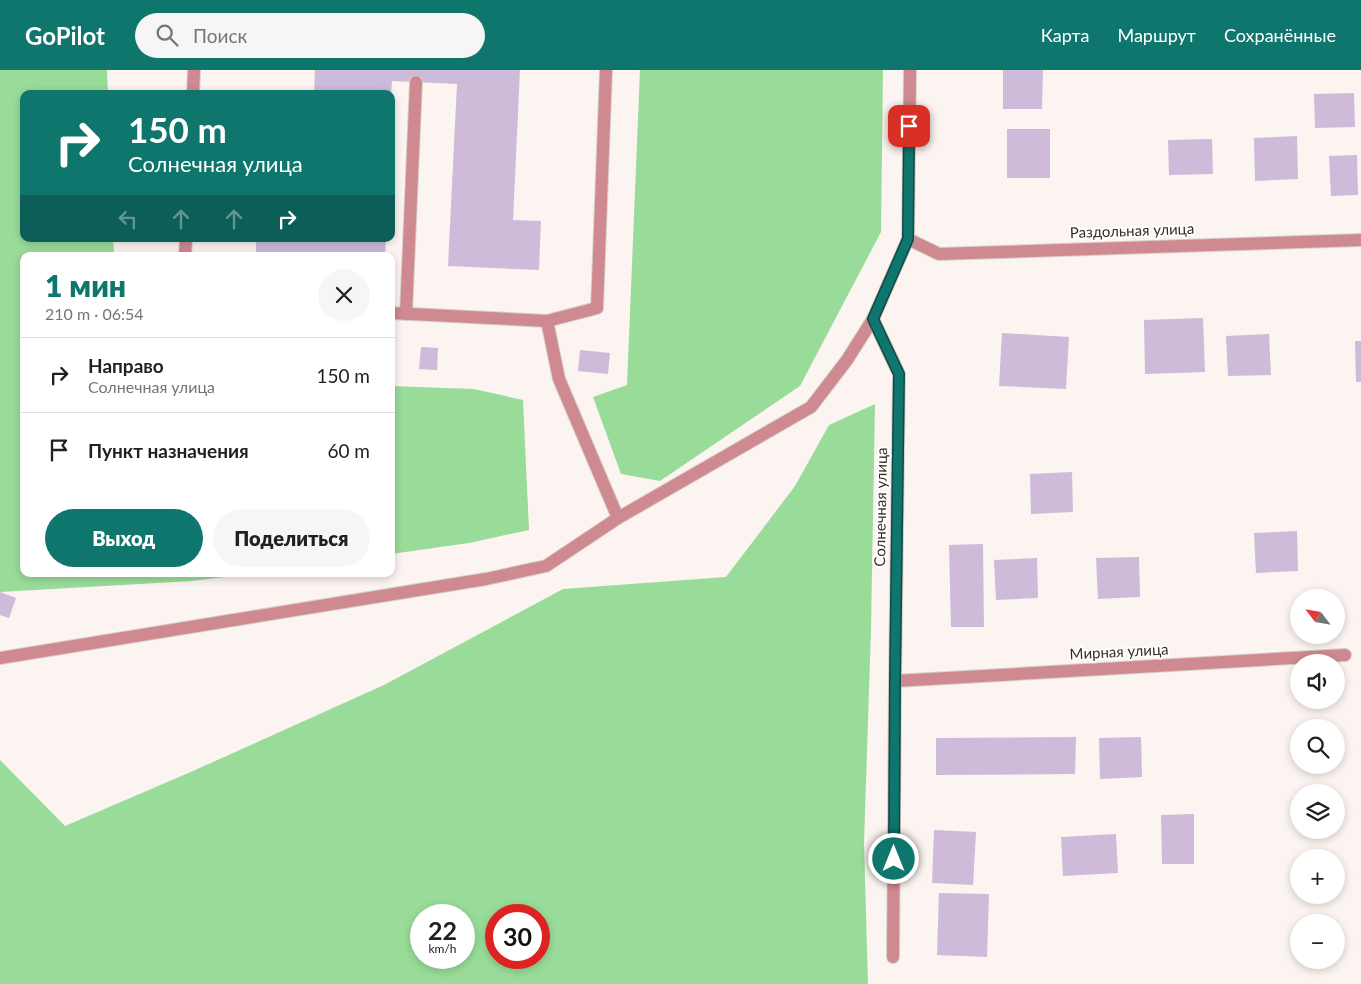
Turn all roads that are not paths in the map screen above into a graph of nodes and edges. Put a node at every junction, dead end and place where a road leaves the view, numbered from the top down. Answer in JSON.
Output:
{"nodes":[{"id":1,"x":194,"y":70,"type":"edge"},
{"id":2,"x":606,"y":70,"type":"edge"},
{"id":3,"x":910,"y":70,"type":"edge"},
{"id":4,"x":416,"y":82,"type":"dead end"},
{"id":5,"x":193,"y":90,"type":"edge"},
{"id":6,"x":908,"y":239,"type":"junction"},
{"id":7,"x":1361,"y":240,"type":"edge"},
{"id":8,"x":395,"y":314,"type":"edge"},
{"id":9,"x":406,"y":314,"type":"junction"},
{"id":10,"x":873,"y":319,"type":"junction"},
{"id":11,"x":547,"y":321,"type":"junction"},
{"id":12,"x":618,"y":518,"type":"junction"},
{"id":13,"x":0,"y":658,"type":"edge"},
{"id":14,"x":1290,"y":658,"type":"edge"},
{"id":15,"x":895,"y":681,"type":"junction"},
{"id":16,"x":893,"y":958,"type":"dead end"}],
"edges":[{"from":1,"to":5,"type":"street"},
{"from":2,"to":11,"type":"street"},
{"from":3,"to":6,"type":"street"},
{"from":4,"to":9,"type":"street"},
{"from":6,"to":7,"type":"street","name":"Раздольная улица"},
{"from":6,"to":10,"type":"street"},
{"from":8,"to":9,"type":"street"},
{"from":9,"to":11,"type":"street"},
{"from":10,"to":12,"type":"street"},
{"from":10,"to":15,"type":"street","name":"Солнечная улица"},
{"from":11,"to":12,"type":"street"},
{"from":12,"to":13,"type":"street"},
{"from":14,"to":15,"type":"street","name":"Мирная улица"},
{"from":15,"to":16,"type":"street","name":"Солнечная улица"}]}
